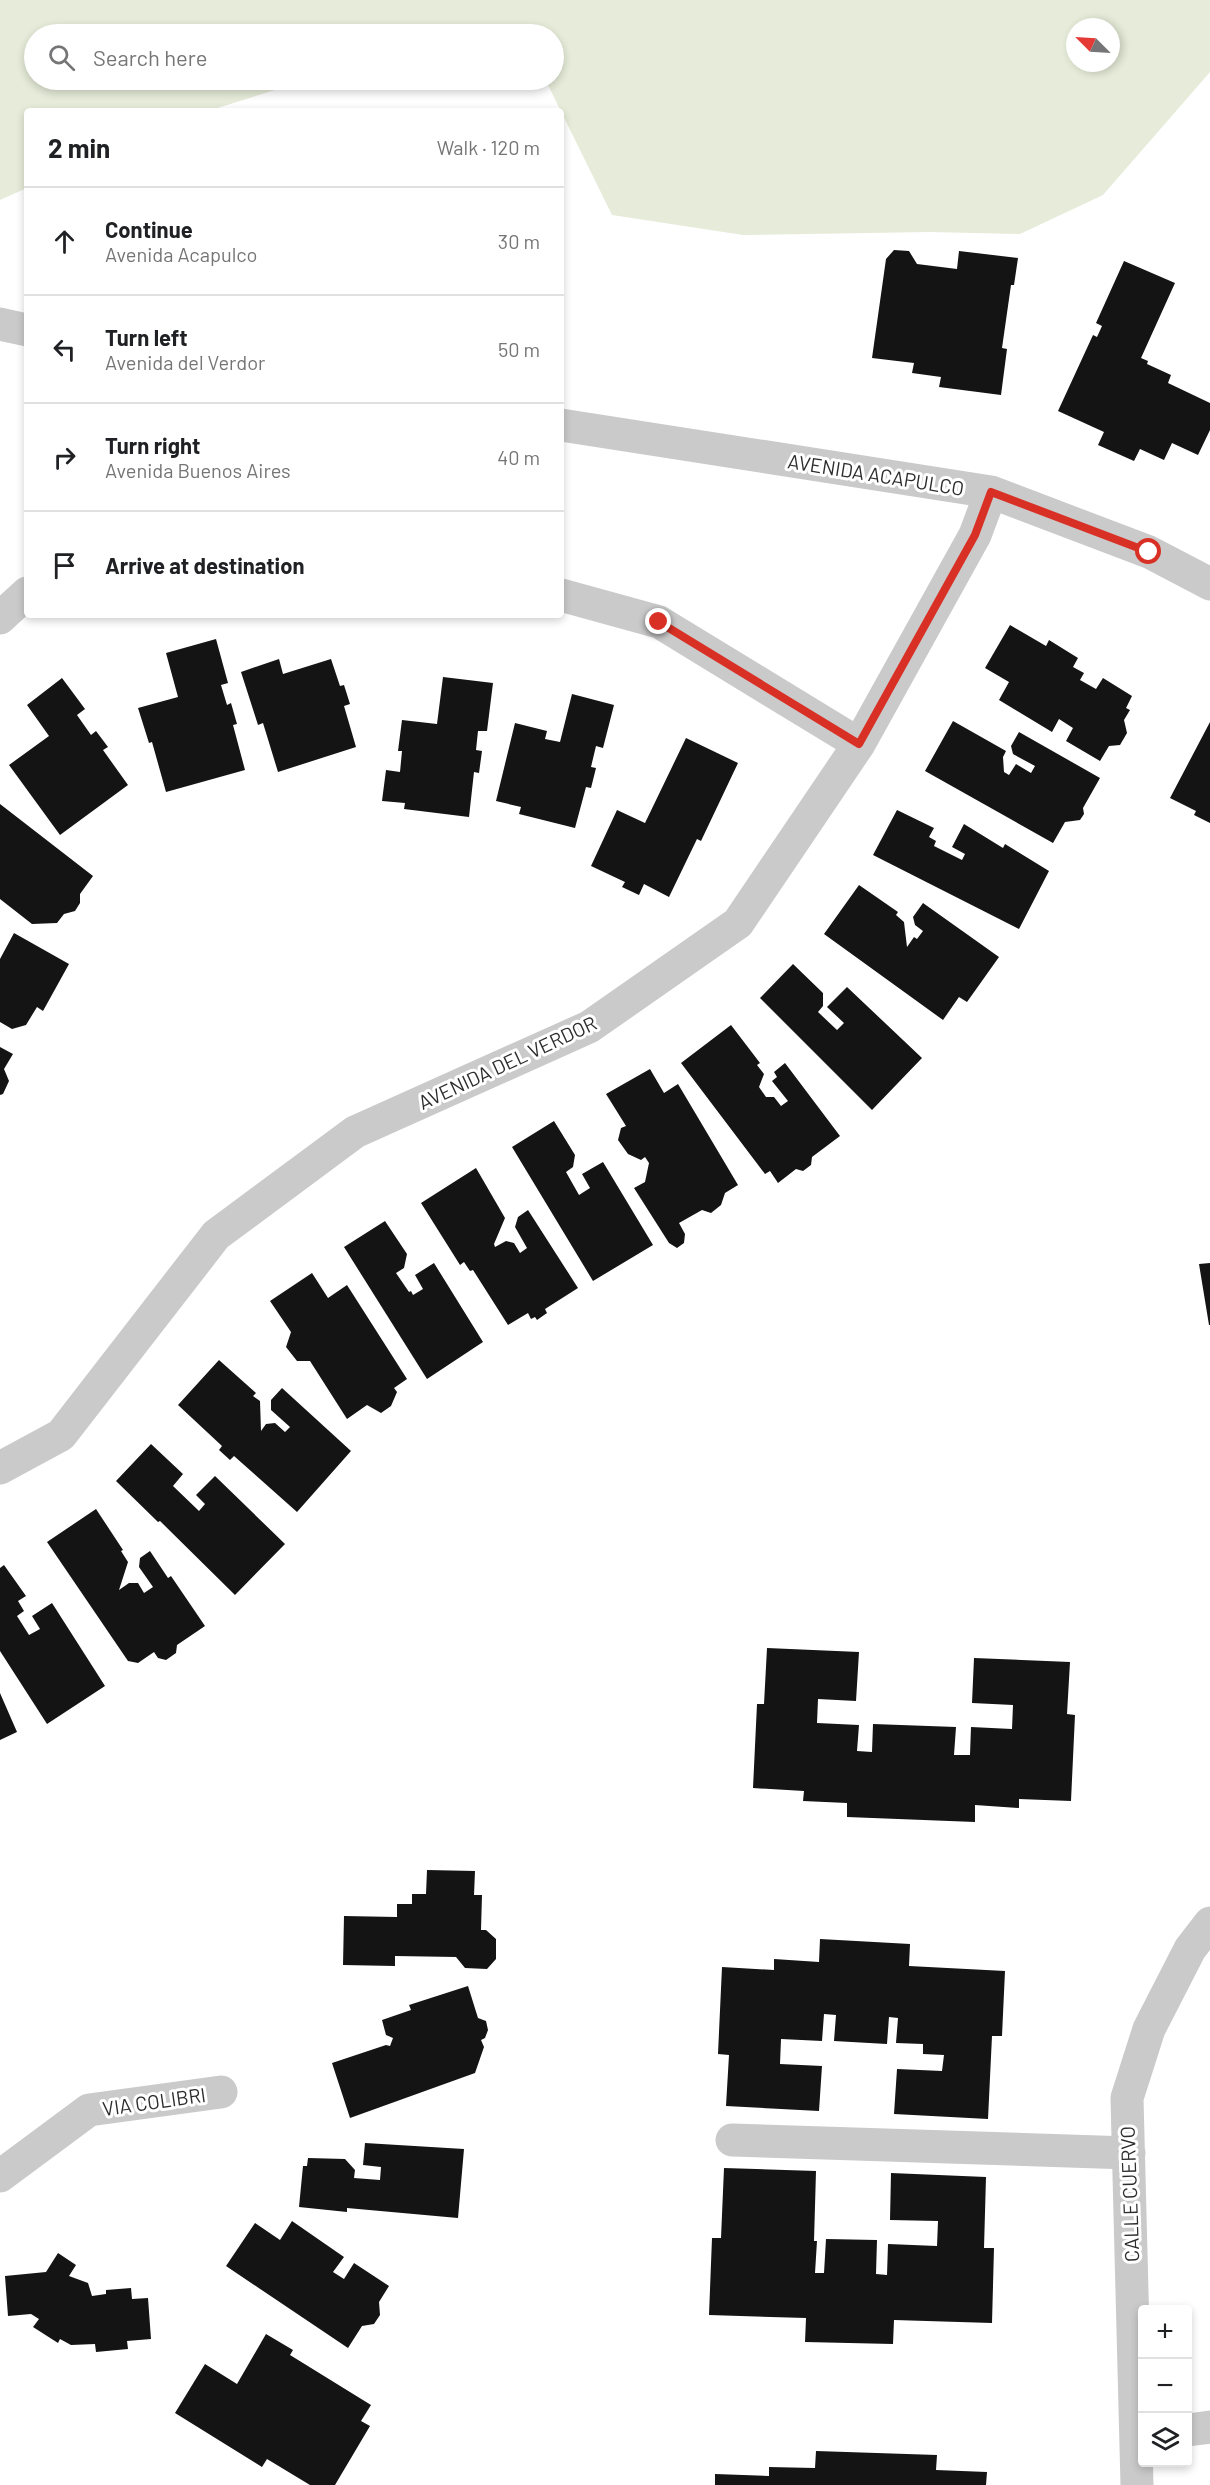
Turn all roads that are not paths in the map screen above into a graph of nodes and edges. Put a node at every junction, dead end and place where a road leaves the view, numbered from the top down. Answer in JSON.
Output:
{"nodes":[{"id":1,"x":0,"y":324,"type":"edge"},
{"id":2,"x":24,"y":329,"type":"edge"},
{"id":3,"x":564,"y":425,"type":"edge"},
{"id":4,"x":991,"y":492,"type":"junction"},
{"id":5,"x":1210,"y":584,"type":"edge"},
{"id":6,"x":24,"y":596,"type":"edge"},
{"id":7,"x":564,"y":596,"type":"edge"},
{"id":8,"x":0,"y":618,"type":"edge"},
{"id":9,"x":859,"y":744,"type":"junction"},
{"id":10,"x":0,"y":1468,"type":"edge"},
{"id":11,"x":1210,"y":1923,"type":"edge"},
{"id":12,"x":221,"y":2092,"type":"dead end"},
{"id":13,"x":732,"y":2140,"type":"dead end"},
{"id":14,"x":1128,"y":2153,"type":"junction"},
{"id":15,"x":0,"y":2176,"type":"edge"},
{"id":16,"x":1138,"y":2413,"type":"edge"},
{"id":17,"x":1210,"y":2427,"type":"edge"},
{"id":18,"x":1192,"y":2429,"type":"edge"},
{"id":19,"x":1138,"y":2460,"type":"edge"},
{"id":20,"x":1137,"y":2485,"type":"edge"}],
"edges":[{"from":1,"to":2,"type":"street"},
{"from":3,"to":4,"type":"street","name":"AVENIDA ACAPULCO"},
{"from":4,"to":5,"type":"street","name":"AVENIDA ACAPULCO"},
{"from":4,"to":9,"type":"street","name":"AVENIDA DEL VERDOR"},
{"from":6,"to":8,"type":"street"},
{"from":7,"to":9,"type":"street"},
{"from":9,"to":10,"type":"street","name":"AVENIDA DEL VERDOR"},
{"from":11,"to":14,"type":"street","name":"CALLE CUERVO"},
{"from":12,"to":15,"type":"street","name":"VIA COLIBRI"},
{"from":13,"to":14,"type":"street"},
{"from":14,"to":16,"type":"street","name":"CALLE CUERVO"},
{"from":17,"to":18,"type":"street"},
{"from":19,"to":20,"type":"street","name":"CALLE CUERVO"}]}
